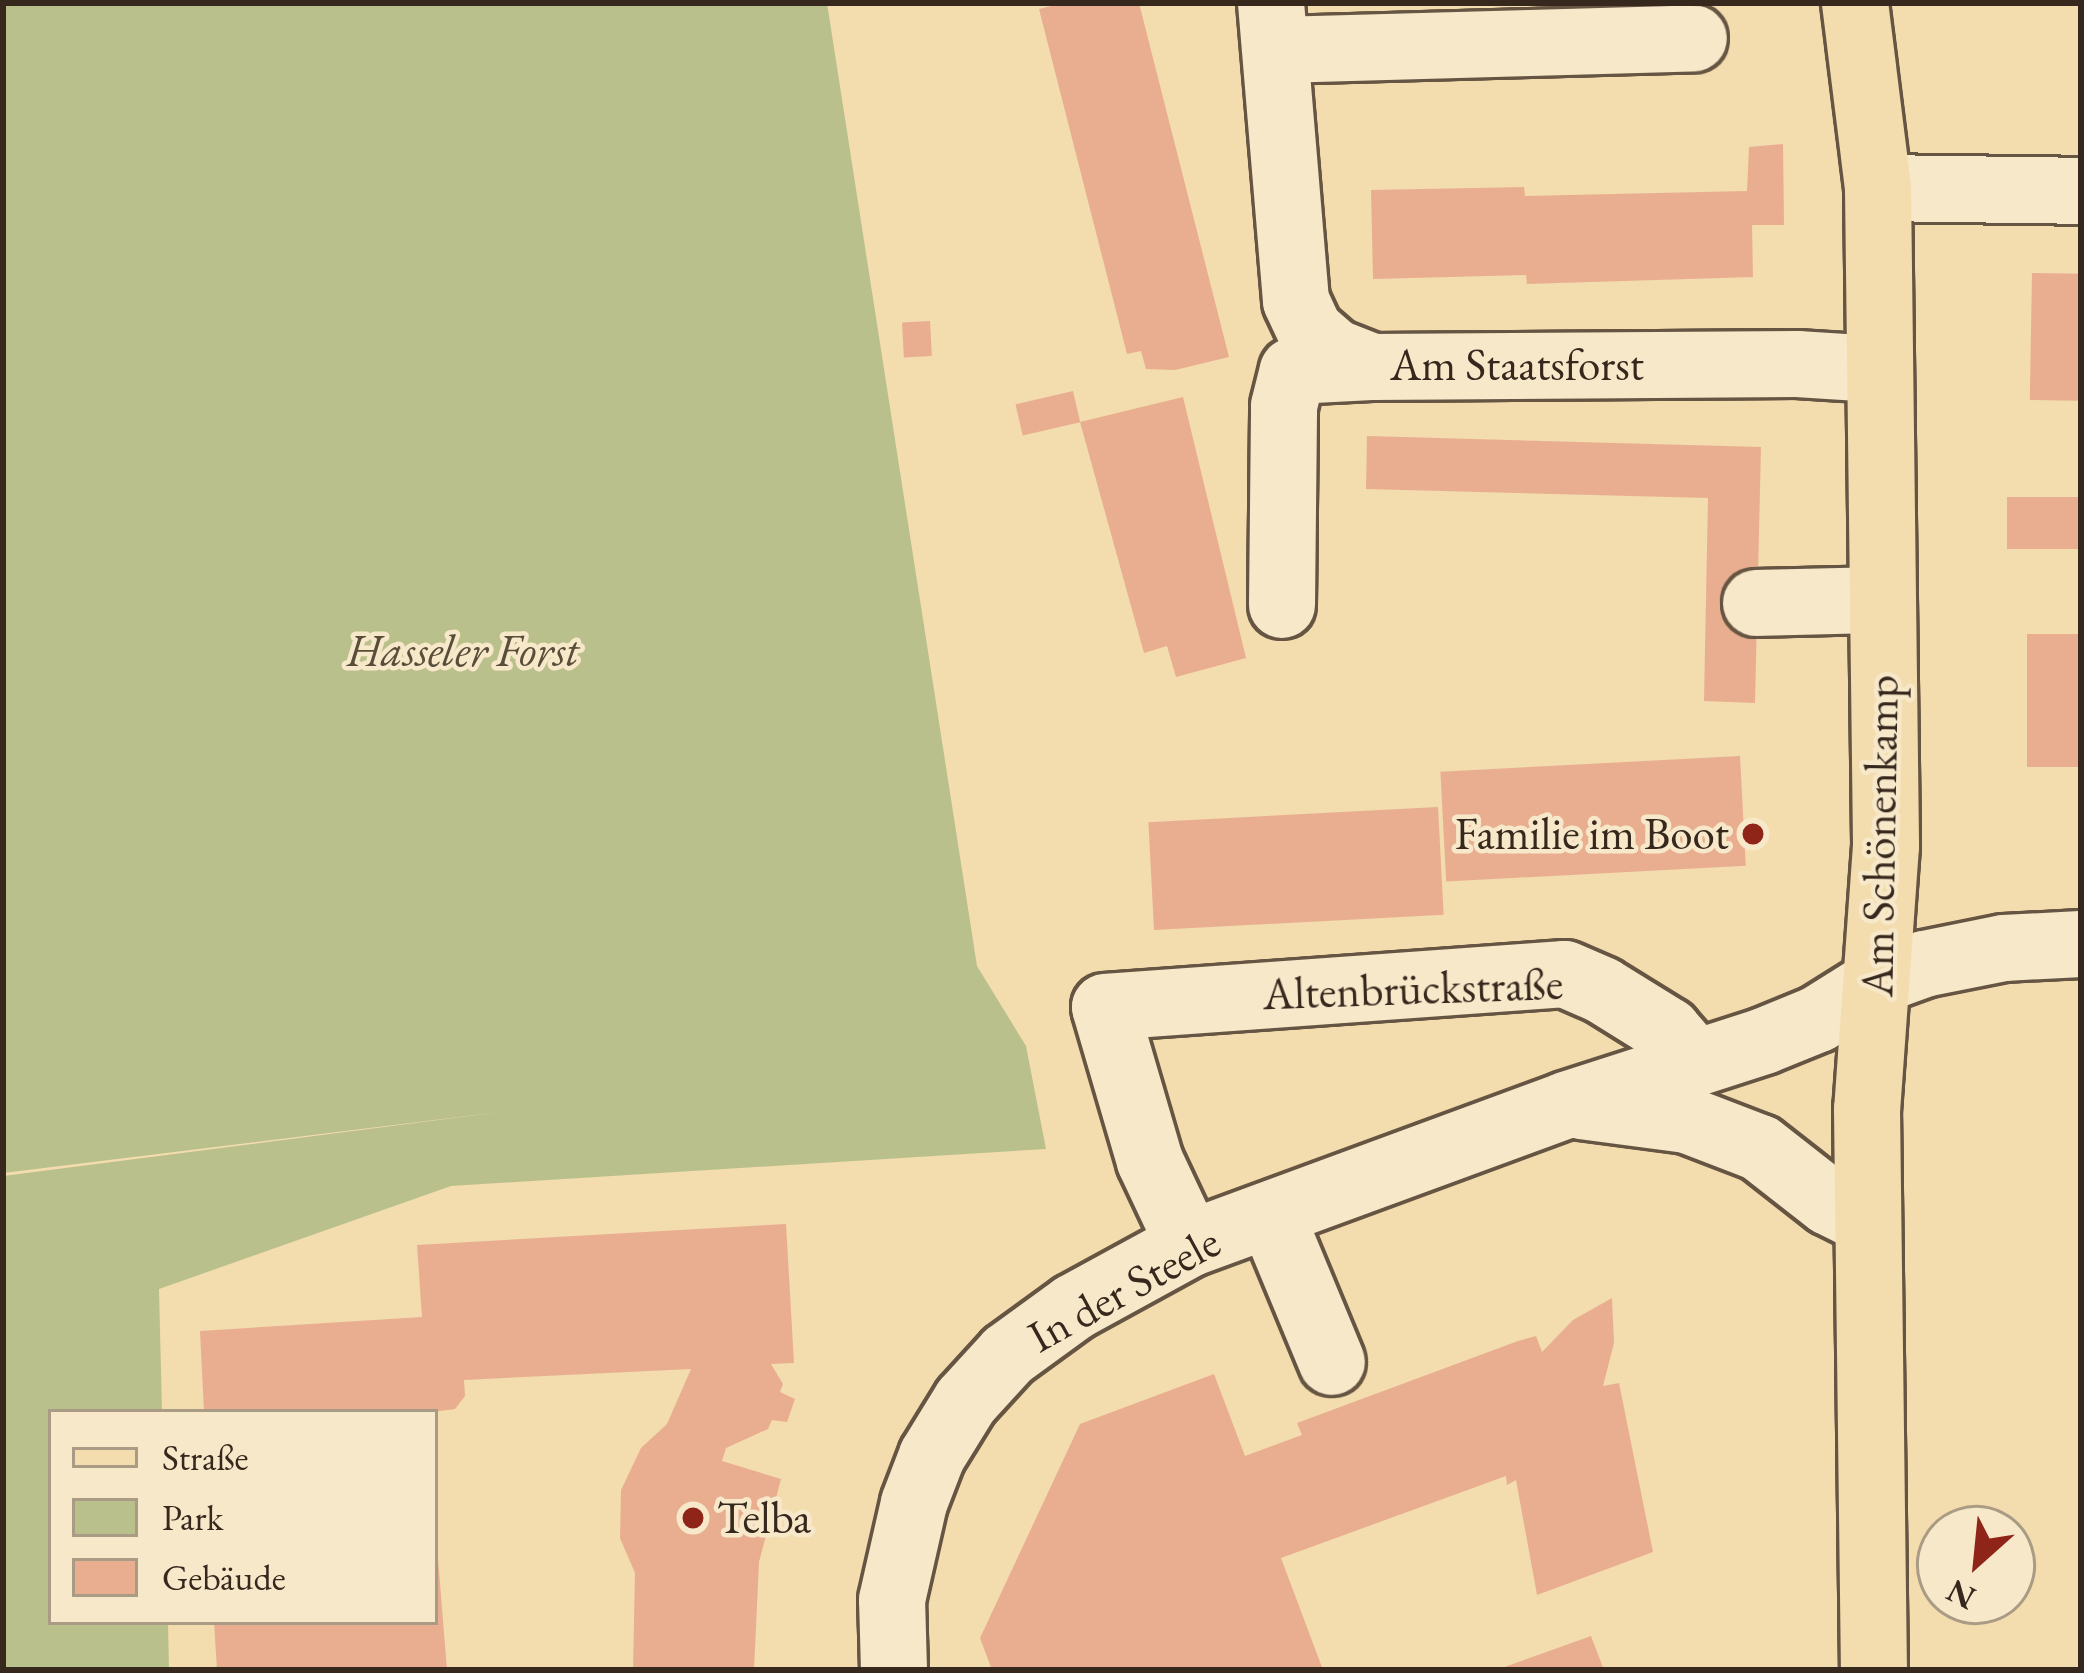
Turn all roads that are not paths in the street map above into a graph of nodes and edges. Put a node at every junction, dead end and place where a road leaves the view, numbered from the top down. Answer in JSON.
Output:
{"nodes":[{"id":1,"x":1855,"y":3,"type":"edge"},
{"id":2,"x":1273,"y":26,"type":"edge"},
{"id":3,"x":1694,"y":38,"type":"dead end"},
{"id":4,"x":1878,"y":188,"type":"junction"},
{"id":5,"x":2081,"y":191,"type":"edge"},
{"id":6,"x":1372,"y":367,"type":"junction"},
{"id":7,"x":1876,"y":369,"type":"junction"},
{"id":8,"x":1882,"y":600,"type":"junction"},
{"id":9,"x":1282,"y":604,"type":"dead end"},
{"id":10,"x":1756,"y":604,"type":"dead end"},
{"id":11,"x":2081,"y":944,"type":"edge"},
{"id":12,"x":1880,"y":980,"type":"junction"},
{"id":13,"x":1694,"y":1061,"type":"junction"},
{"id":14,"x":1566,"y":1105,"type":"junction"},
{"id":15,"x":1271,"y":1215,"type":"junction"},
{"id":16,"x":1867,"y":1221,"type":"junction"},
{"id":17,"x":1189,"y":1244,"type":"junction"},
{"id":18,"x":1333,"y":1362,"type":"dead end"},
{"id":19,"x":894,"y":1670,"type":"edge"},
{"id":20,"x":1874,"y":1670,"type":"edge"}],
"edges":[{"from":1,"to":4,"type":"main road","name":"Am Schönenkamp"},
{"from":2,"to":3,"type":"street","name":"Am Staatsforst"},
{"from":2,"to":6,"type":"street","name":"Am Staatsforst"},
{"from":4,"to":5,"type":"street"},
{"from":4,"to":7,"type":"main road","name":"Am Schönenkamp"},
{"from":6,"to":7,"type":"street","name":"Am Staatsforst"},
{"from":6,"to":9,"type":"street"},
{"from":7,"to":8,"type":"main road","name":"Am Schönenkamp"},
{"from":8,"to":10,"type":"street"},
{"from":8,"to":12,"type":"main road","name":"Am Schönenkamp"},
{"from":11,"to":12,"type":"street"},
{"from":12,"to":13,"type":"street","name":"In der Steele"},
{"from":12,"to":16,"type":"main road","name":"Am Schönenkamp"},
{"from":13,"to":14,"type":"street","name":"In der Steele"},
{"from":13,"to":17,"type":"street","name":"Altenbrückstraße"},
{"from":14,"to":15,"type":"street","name":"In der Steele"},
{"from":14,"to":16,"type":"street","name":"In der Steele"},
{"from":15,"to":17,"type":"street","name":"In der Steele"},
{"from":15,"to":18,"type":"street"},
{"from":16,"to":20,"type":"main road","name":"Am Schönenkamp"},
{"from":17,"to":19,"type":"street","name":"In der Steele"}]}
